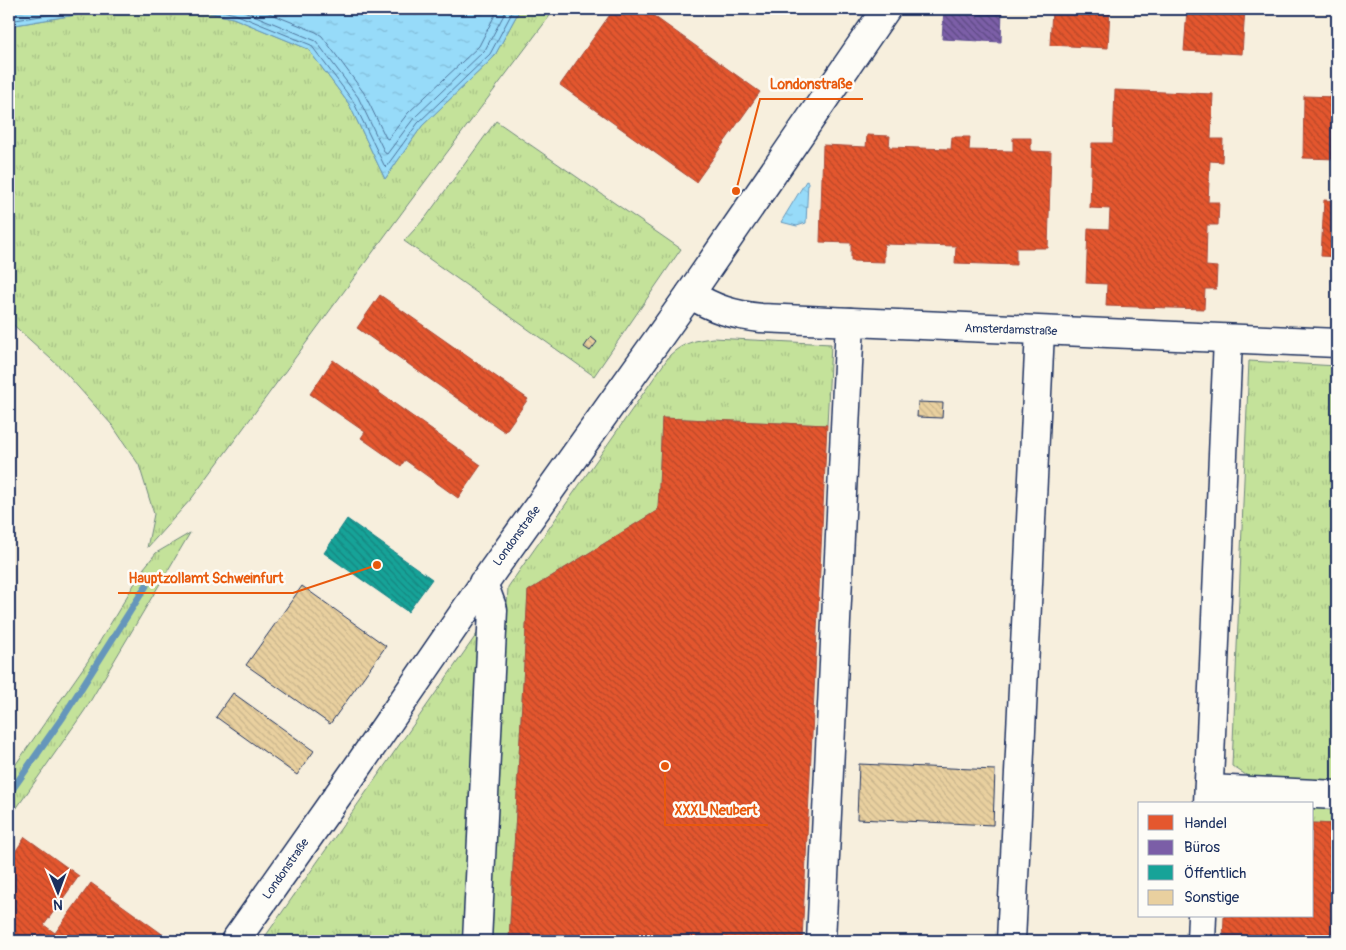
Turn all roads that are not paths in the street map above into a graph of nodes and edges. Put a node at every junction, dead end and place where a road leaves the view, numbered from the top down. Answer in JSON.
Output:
{"nodes":[{"id":1,"x":886,"y":9,"type":"edge"},
{"id":2,"x":690,"y":294,"type":"junction"},
{"id":3,"x":850,"y":322,"type":"junction"},
{"id":4,"x":1040,"y":331,"type":"junction"},
{"id":5,"x":1228,"y":339,"type":"junction"},
{"id":6,"x":1337,"y":343,"type":"edge"},
{"id":7,"x":483,"y":583,"type":"junction"},
{"id":8,"x":1337,"y":795,"type":"edge"},
{"id":9,"x":1208,"y":796,"type":"edge"},
{"id":10,"x":1202,"y":918,"type":"edge"},
{"id":11,"x":235,"y":941,"type":"edge"},
{"id":12,"x":477,"y":941,"type":"edge"},
{"id":13,"x":821,"y":941,"type":"edge"},
{"id":14,"x":1012,"y":941,"type":"edge"},
{"id":15,"x":1201,"y":941,"type":"edge"}],
"edges":[{"from":1,"to":2,"type":"street","name":"Londonstraße"},
{"from":2,"to":3,"type":"street","name":"Amsterdamstraße"},
{"from":2,"to":7,"type":"street","name":"Londonstraße"},
{"from":3,"to":4,"type":"street","name":"Amsterdamstraße"},
{"from":3,"to":13,"type":"street"},
{"from":4,"to":5,"type":"street","name":"Amsterdamstraße"},
{"from":4,"to":14,"type":"street"},
{"from":5,"to":6,"type":"street","name":"Amsterdamstraße"},
{"from":5,"to":9,"type":"street"},
{"from":7,"to":11,"type":"street","name":"Londonstraße"},
{"from":7,"to":12,"type":"street"},
{"from":8,"to":9,"type":"street"},
{"from":10,"to":15,"type":"street"}]}
